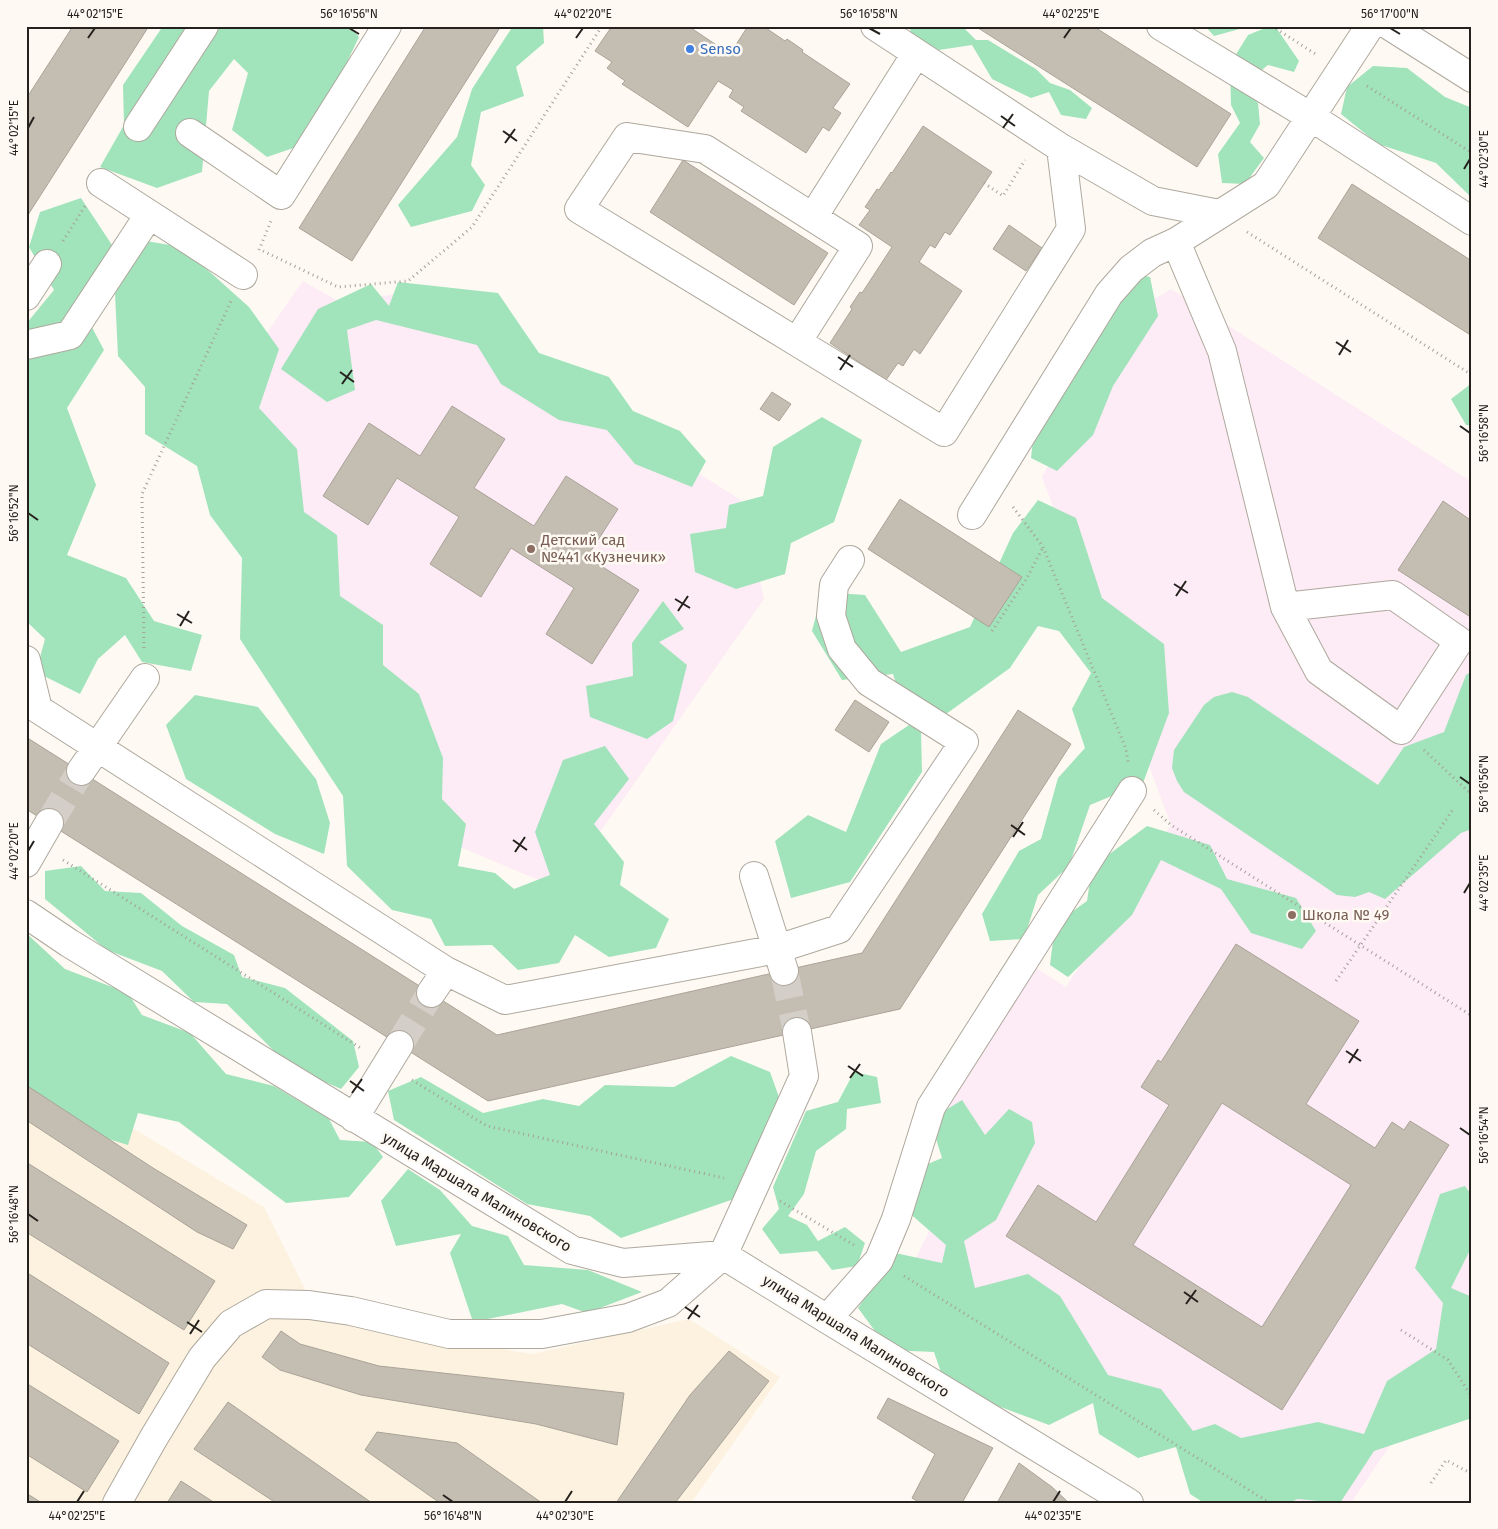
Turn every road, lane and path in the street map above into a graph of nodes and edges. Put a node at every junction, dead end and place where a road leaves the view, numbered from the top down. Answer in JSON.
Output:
{"nodes":[{"id":1,"x":204,"y":26,"type":"edge"},
{"id":2,"x":387,"y":26,"type":"edge"},
{"id":3,"x":602,"y":26,"type":"edge"},
{"id":4,"x":875,"y":26,"type":"edge"},
{"id":5,"x":1161,"y":26,"type":"edge"},
{"id":6,"x":1272,"y":26,"type":"edge"},
{"id":7,"x":1370,"y":26,"type":"edge"},
{"id":8,"x":1390,"y":26,"type":"edge"},
{"id":9,"x":916,"y":54,"type":"junction"},
{"id":10,"x":1342,"y":70,"type":"junction"},
{"id":11,"x":1472,"y":78,"type":"edge"},
{"id":12,"x":1311,"y":117,"type":"junction"},
{"id":13,"x":138,"y":127,"type":"dead end"},
{"id":14,"x":190,"y":133,"type":"dead end"},
{"id":15,"x":1051,"y":142,"type":"junction"},
{"id":16,"x":1472,"y":153,"type":"edge"},
{"id":17,"x":984,"y":183,"type":"dead end"},
{"id":18,"x":100,"y":184,"type":"dead end"},
{"id":19,"x":1219,"y":214,"type":"junction"},
{"id":20,"x":149,"y":215,"type":"junction"},
{"id":21,"x":813,"y":217,"type":"junction"},
{"id":22,"x":1472,"y":221,"type":"edge"},
{"id":23,"x":1176,"y":242,"type":"junction"},
{"id":24,"x":260,"y":249,"type":"dead end"},
{"id":25,"x":47,"y":264,"type":"dead end"},
{"id":26,"x":243,"y":275,"type":"joint"},
{"id":27,"x":26,"y":296,"type":"edge"},
{"id":28,"x":797,"y":342,"type":"junction"},
{"id":29,"x":26,"y":344,"type":"edge"},
{"id":30,"x":1472,"y":375,"type":"edge"},
{"id":31,"x":994,"y":480,"type":"junction"},
{"id":32,"x":972,"y":515,"type":"dead end"},
{"id":33,"x":1043,"y":547,"type":"junction"},
{"id":34,"x":850,"y":560,"type":"dead end"},
{"id":35,"x":1285,"y":607,"type":"junction"},
{"id":36,"x":992,"y":631,"type":"dead end"},
{"id":37,"x":26,"y":660,"type":"edge"},
{"id":38,"x":145,"y":678,"type":"joint"},
{"id":39,"x":1401,"y":730,"type":"junction"},
{"id":40,"x":98,"y":747,"type":"junction"},
{"id":41,"x":81,"y":771,"type":"tunnel mouth"},
{"id":42,"x":1132,"y":791,"type":"junction"},
{"id":43,"x":1472,"y":795,"type":"edge"},
{"id":44,"x":1454,"y":808,"type":"dead end"},
{"id":45,"x":38,"y":844,"type":"edge"},
{"id":46,"x":754,"y":876,"type":"dead end"},
{"id":47,"x":26,"y":914,"type":"edge"},
{"id":48,"x":1361,"y":945,"type":"junction"},
{"id":49,"x":781,"y":960,"type":"junction"},
{"id":50,"x":1336,"y":981,"type":"dead end"},
{"id":51,"x":1472,"y":1016,"type":"edge"},
{"id":52,"x":797,"y":1032,"type":"tunnel mouth"},
{"id":53,"x":393,"y":1055,"type":"junction"},
{"id":54,"x":354,"y":1118,"type":"junction"},
{"id":55,"x":755,"y":1185,"type":"junction"},
{"id":56,"x":723,"y":1254,"type":"junction"},
{"id":57,"x":879,"y":1260,"type":"junction"},
{"id":58,"x":827,"y":1320,"type":"junction"},
{"id":59,"x":1402,"y":1330,"type":"dead end"},
{"id":60,"x":1472,"y":1397,"type":"edge"},
{"id":61,"x":1472,"y":1474,"type":"edge"},
{"id":62,"x":1431,"y":1483,"type":"dead end"},
{"id":63,"x":117,"y":1503,"type":"edge"},
{"id":64,"x":1129,"y":1503,"type":"edge"},
{"id":65,"x":1270,"y":1503,"type":"edge"}],
"edges":[{"from":1,"to":13,"type":"street"},
{"from":2,"to":14,"type":"street"},
{"from":3,"to":24,"type":"path"},
{"from":4,"to":9,"type":"street"},
{"from":5,"to":12,"type":"street"},
{"from":6,"to":10,"type":"path"},
{"from":7,"to":10,"type":"street"},
{"from":8,"to":11,"type":"street"},
{"from":9,"to":15,"type":"street"},
{"from":9,"to":21,"type":"street"},
{"from":10,"to":12,"type":"street"},
{"from":10,"to":16,"type":"path"},
{"from":12,"to":19,"type":"street"},
{"from":12,"to":22,"type":"street"},
{"from":15,"to":17,"type":"path"},
{"from":15,"to":19,"type":"street"},
{"from":15,"to":28,"type":"street"},
{"from":18,"to":20,"type":"street"},
{"from":19,"to":23,"type":"street"},
{"from":19,"to":30,"type":"path"},
{"from":20,"to":26,"type":"street"},
{"from":20,"to":29,"type":"street"},
{"from":21,"to":28,"type":"street"},
{"from":21,"to":28,"type":"street"},
{"from":23,"to":31,"type":"street"},
{"from":23,"to":35,"type":"street"},
{"from":25,"to":27,"type":"street"},
{"from":26,"to":38,"type":"path"},
{"from":31,"to":32,"type":"street"},
{"from":31,"to":33,"type":"path"},
{"from":33,"to":36,"type":"path"},
{"from":33,"to":42,"type":"path"},
{"from":34,"to":49,"type":"street"},
{"from":35,"to":39,"type":"street"},
{"from":35,"to":39,"type":"street"},
{"from":37,"to":40,"type":"street"},
{"from":38,"to":40,"type":"street"},
{"from":39,"to":43,"type":"path"},
{"from":40,"to":41,"type":"street"},
{"from":40,"to":49,"type":"street"},
{"from":42,"to":48,"type":"path"},
{"from":42,"to":57,"type":"street"},
{"from":44,"to":48,"type":"path"},
{"from":45,"to":53,"type":"path"},
{"from":46,"to":49,"type":"street"},
{"from":47,"to":54,"type":"street","name":"улица Маршала Малиновского"},
{"from":48,"to":50,"type":"path"},
{"from":48,"to":51,"type":"path"},
{"from":52,"to":55,"type":"street"},
{"from":53,"to":54,"type":"street"},
{"from":53,"to":55,"type":"path"},
{"from":54,"to":56,"type":"street","name":"улица Маршала Малиновского"},
{"from":55,"to":56,"type":"street"},
{"from":55,"to":57,"type":"path"},
{"from":56,"to":58,"type":"street","name":"улица Маршала Малиновского"},
{"from":56,"to":63,"type":"street"},
{"from":57,"to":58,"type":"street"},
{"from":57,"to":65,"type":"path"},
{"from":58,"to":64,"type":"street","name":"улица Маршала Малиновского"},
{"from":59,"to":60,"type":"path"},
{"from":61,"to":62,"type":"path"}]}
